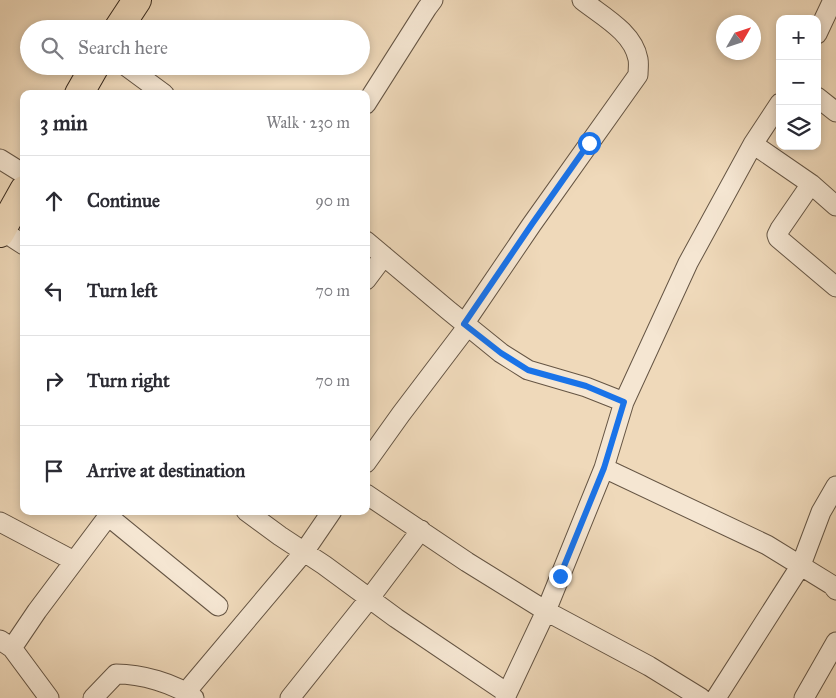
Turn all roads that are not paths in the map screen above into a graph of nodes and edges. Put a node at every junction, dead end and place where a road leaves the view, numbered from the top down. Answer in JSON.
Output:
{"nodes":[{"id":1,"x":137,"y":0,"type":"edge"},
{"id":2,"x":433,"y":0,"type":"edge"},
{"id":3,"x":582,"y":0,"type":"edge"},
{"id":4,"x":833,"y":0,"type":"edge"},
{"id":5,"x":124,"y":20,"type":"edge"},
{"id":6,"x":821,"y":26,"type":"edge"},
{"id":7,"x":90,"y":75,"type":"edge"},
{"id":8,"x":138,"y":75,"type":"edge"},
{"id":9,"x":81,"y":90,"type":"edge"},
{"id":10,"x":159,"y":90,"type":"edge"},
{"id":11,"x":370,"y":98,"type":"edge"},
{"id":12,"x":821,"y":100,"type":"edge"},
{"id":13,"x":779,"y":105,"type":"edge"},
{"id":14,"x":836,"y":112,"type":"edge"},
{"id":15,"x":753,"y":144,"type":"junction"},
{"id":16,"x":0,"y":159,"type":"edge"},
{"id":17,"x":20,"y":172,"type":"edge"},
{"id":18,"x":811,"y":184,"type":"junction"},
{"id":19,"x":20,"y":197,"type":"edge"},
{"id":20,"x":836,"y":206,"type":"edge"},
{"id":21,"x":1,"y":232,"type":"edge"},
{"id":22,"x":20,"y":244,"type":"edge"},
{"id":23,"x":370,"y":244,"type":"edge"},
{"id":24,"x":384,"y":256,"type":"junction"},
{"id":25,"x":370,"y":275,"type":"edge"},
{"id":26,"x":836,"y":287,"type":"edge"},
{"id":27,"x":466,"y":325,"type":"junction"},
{"id":28,"x":624,"y":402,"type":"junction"},
{"id":29,"x":370,"y":457,"type":"edge"},
{"id":30,"x":604,"y":468,"type":"junction"},
{"id":31,"x":836,"y":486,"type":"edge"},
{"id":32,"x":370,"y":497,"type":"edge"},
{"id":33,"x":109,"y":515,"type":"edge"},
{"id":34,"x":111,"y":515,"type":"edge"},
{"id":35,"x":252,"y":515,"type":"edge"},
{"id":36,"x":329,"y":515,"type":"edge"},
{"id":37,"x":0,"y":522,"type":"edge"},
{"id":38,"x":421,"y":530,"type":"junction"},
{"id":39,"x":304,"y":552,"type":"junction"},
{"id":40,"x":74,"y":561,"type":"junction"},
{"id":41,"x":800,"y":565,"type":"junction"},
{"id":42,"x":836,"y":590,"type":"edge"},
{"id":43,"x":369,"y":599,"type":"junction"},
{"id":44,"x":218,"y":606,"type":"dead end"},
{"id":45,"x":546,"y":611,"type":"junction"},
{"id":46,"x":836,"y":642,"type":"edge"},
{"id":47,"x":6,"y":644,"type":"edge"},
{"id":48,"x":190,"y":695,"type":"edge"},
{"id":49,"x":296,"y":696,"type":"edge"},
{"id":50,"x":506,"y":696,"type":"edge"},
{"id":51,"x":49,"y":698,"type":"edge"},
{"id":52,"x":93,"y":698,"type":"edge"},
{"id":53,"x":701,"y":698,"type":"edge"},
{"id":54,"x":716,"y":698,"type":"edge"},
{"id":55,"x":804,"y":698,"type":"edge"}],
"edges":[{"from":1,"to":5,"type":"main road"},
{"from":2,"to":11,"type":"street"},
{"from":3,"to":27,"type":"street"},
{"from":4,"to":6,"type":"street"},
{"from":7,"to":9,"type":"main road"},
{"from":8,"to":10,"type":"street"},
{"from":12,"to":14,"type":"street"},
{"from":13,"to":15,"type":"street"},
{"from":15,"to":18,"type":"street"},
{"from":15,"to":28,"type":"street"},
{"from":16,"to":17,"type":"street"},
{"from":18,"to":20,"type":"street"},
{"from":18,"to":26,"type":"street"},
{"from":19,"to":21,"type":"main road"},
{"from":21,"to":22,"type":"street"},
{"from":23,"to":24,"type":"street"},
{"from":24,"to":25,"type":"street"},
{"from":24,"to":27,"type":"street"},
{"from":27,"to":28,"type":"street"},
{"from":27,"to":29,"type":"street"},
{"from":28,"to":30,"type":"street"},
{"from":30,"to":41,"type":"street"},
{"from":30,"to":45,"type":"street"},
{"from":31,"to":41,"type":"street"},
{"from":32,"to":38,"type":"street"},
{"from":33,"to":40,"type":"street"},
{"from":34,"to":44,"type":"street"},
{"from":35,"to":39,"type":"street"},
{"from":36,"to":39,"type":"street"},
{"from":37,"to":40,"type":"street"},
{"from":38,"to":43,"type":"street"},
{"from":38,"to":45,"type":"street"},
{"from":39,"to":43,"type":"street"},
{"from":39,"to":48,"type":"street"},
{"from":40,"to":47,"type":"street"},
{"from":41,"to":42,"type":"street"},
{"from":41,"to":54,"type":"street"},
{"from":43,"to":49,"type":"street"},
{"from":43,"to":50,"type":"street"},
{"from":45,"to":50,"type":"street"},
{"from":45,"to":53,"type":"street"},
{"from":46,"to":55,"type":"street"},
{"from":47,"to":51,"type":"street"},
{"from":48,"to":52,"type":"street"}]}
